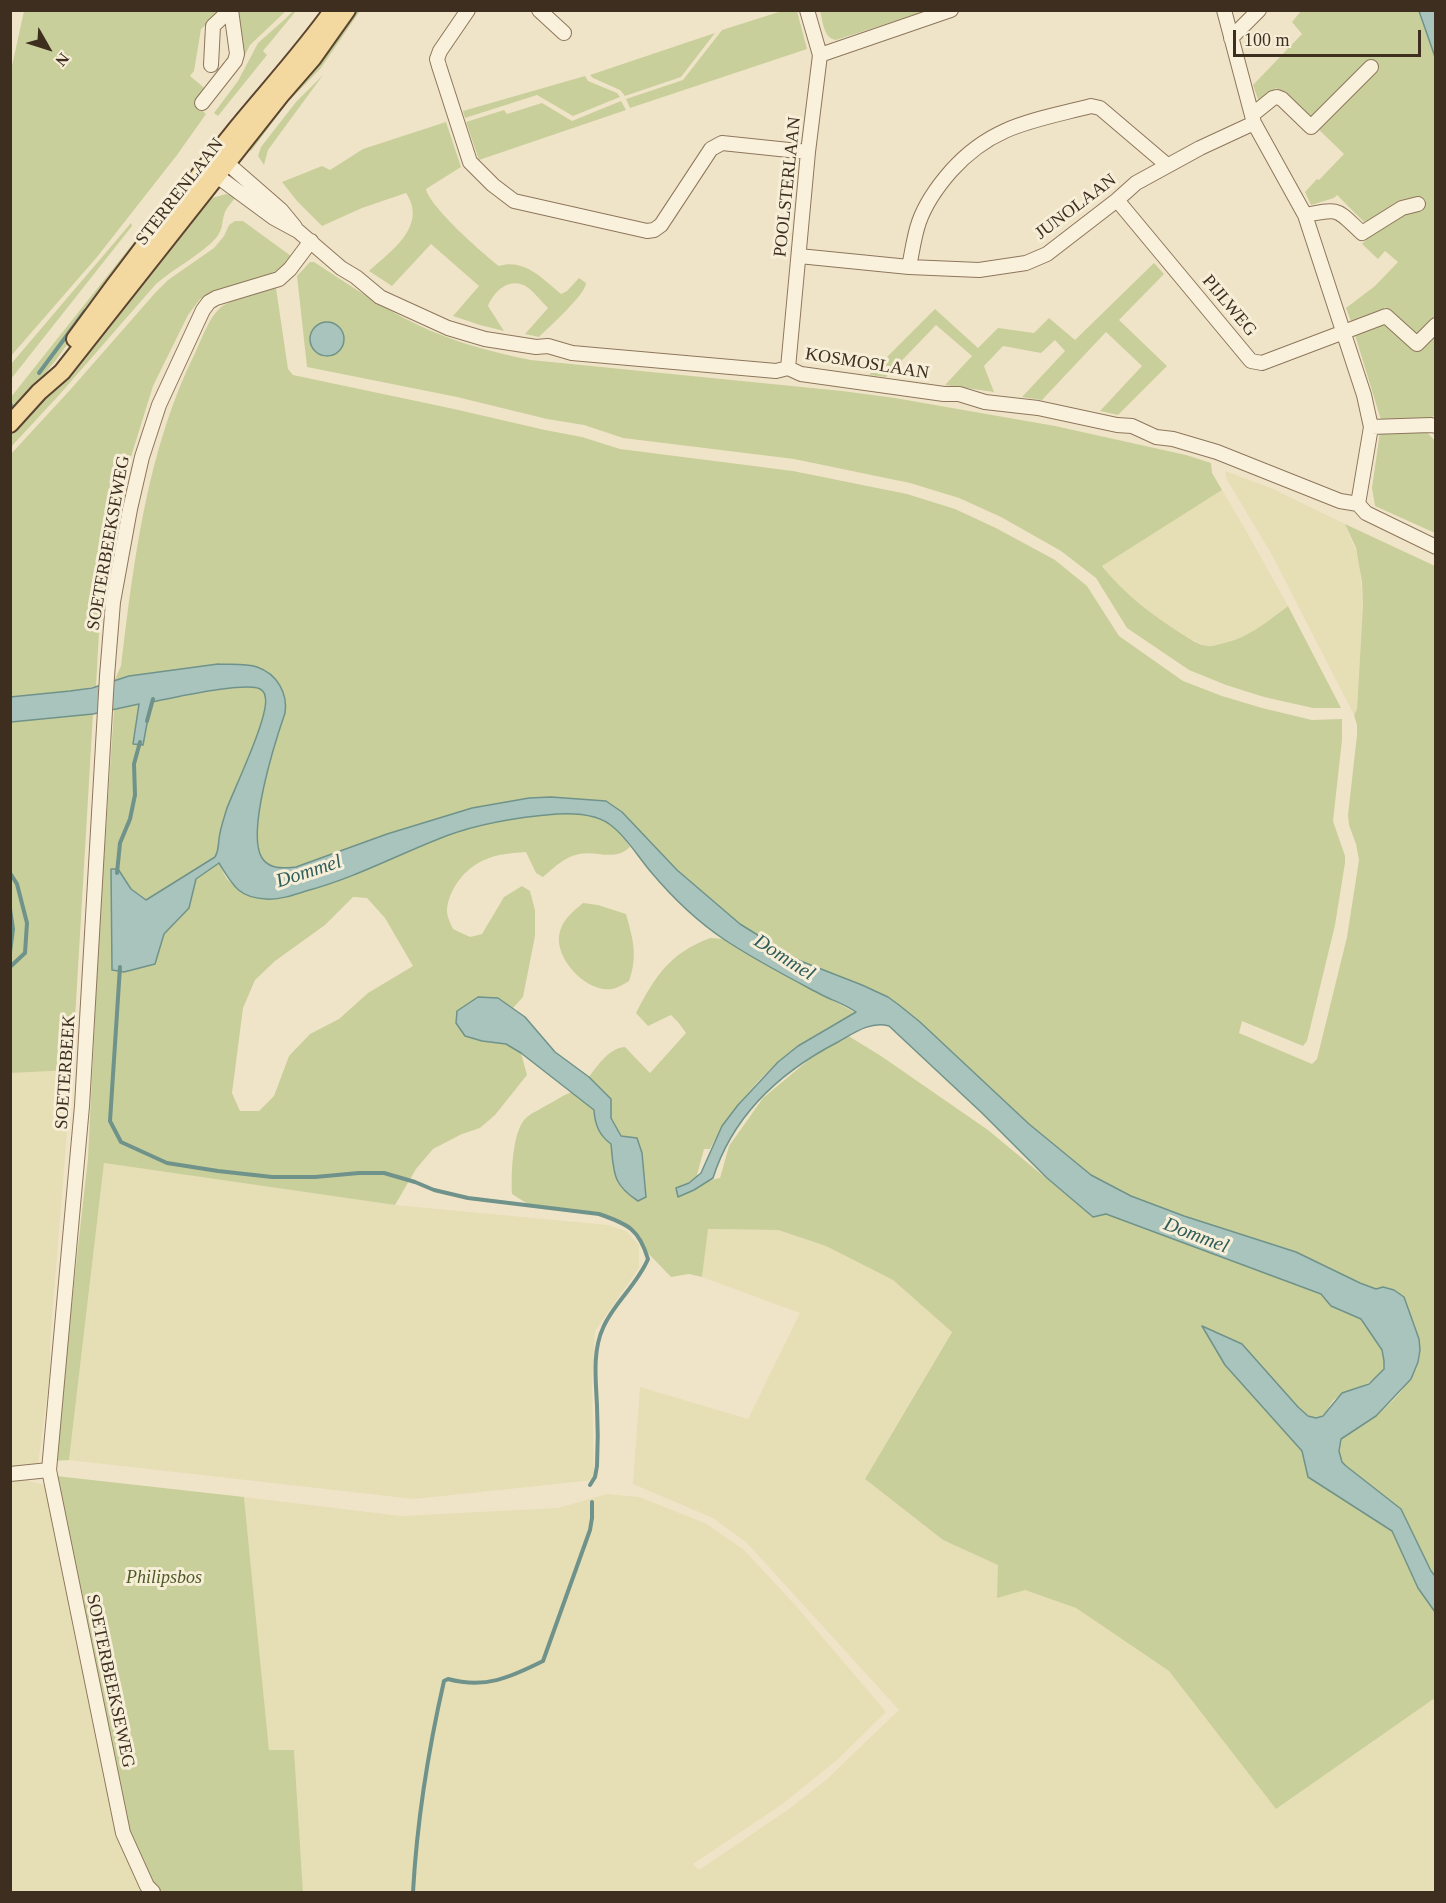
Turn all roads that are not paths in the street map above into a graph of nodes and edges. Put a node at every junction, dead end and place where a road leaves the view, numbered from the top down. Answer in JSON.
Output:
{"nodes":[{"id":1,"x":231,"y":10,"type":"edge"},
{"id":2,"x":333,"y":10,"type":"edge"},
{"id":3,"x":347,"y":10,"type":"edge"},
{"id":4,"x":468,"y":10,"type":"edge"},
{"id":5,"x":539,"y":10,"type":"edge"},
{"id":6,"x":807,"y":10,"type":"edge"},
{"id":7,"x":951,"y":10,"type":"edge"},
{"id":8,"x":1224,"y":10,"type":"edge"},
{"id":9,"x":1259,"y":10,"type":"edge"},
{"id":10,"x":564,"y":33,"type":"dead end"},
{"id":11,"x":1231,"y":38,"type":"junction"},
{"id":12,"x":820,"y":55,"type":"junction"},
{"id":13,"x":1371,"y":67,"type":"dead end"},
{"id":14,"x":218,"y":83,"type":"junction"},
{"id":15,"x":202,"y":103,"type":"dead end"},
{"id":16,"x":1253,"y":119,"type":"junction"},
{"id":17,"x":808,"y":152,"type":"junction"},
{"id":18,"x":1167,"y":165,"type":"junction"},
{"id":19,"x":218,"y":167,"type":"junction"},
{"id":20,"x":1117,"y":200,"type":"junction"},
{"id":21,"x":1418,"y":204,"type":"dead end"},
{"id":22,"x":1305,"y":216,"type":"junction"},
{"id":23,"x":311,"y":242,"type":"junction"},
{"id":24,"x":799,"y":256,"type":"junction"},
{"id":25,"x":909,"y":267,"type":"junction"},
{"id":26,"x":1436,"y":326,"type":"edge"},
{"id":27,"x":1343,"y":333,"type":"junction"},
{"id":28,"x":788,"y":368,"type":"junction"},
{"id":29,"x":10,"y":424,"type":"edge"},
{"id":30,"x":1436,"y":426,"type":"edge"},
{"id":31,"x":1371,"y":427,"type":"junction"},
{"id":32,"x":1358,"y":504,"type":"junction"},
{"id":33,"x":1436,"y":548,"type":"edge"},
{"id":34,"x":107,"y":676,"type":"joint"},
{"id":35,"x":49,"y":1470,"type":"junction"},
{"id":36,"x":10,"y":1474,"type":"edge"},
{"id":37,"x":153,"y":1893,"type":"edge"}],
"edges":[{"from":1,"to":14,"type":"street"},
{"from":1,"to":14,"type":"street"},
{"from":2,"to":19,"type":"main road","name":"STERRENLAAN"},
{"from":3,"to":19,"type":"main road","name":"STERRENLAAN"},
{"from":4,"to":17,"type":"street"},
{"from":5,"to":10,"type":"street"},
{"from":6,"to":12,"type":"street","name":"POOLSTERLAAN"},
{"from":7,"to":12,"type":"street"},
{"from":8,"to":11,"type":"street"},
{"from":9,"to":11,"type":"street"},
{"from":11,"to":16,"type":"street"},
{"from":12,"to":17,"type":"street","name":"POOLSTERLAAN"},
{"from":13,"to":16,"type":"street","name":"JUNOLAAN"},
{"from":14,"to":15,"type":"street"},
{"from":16,"to":18,"type":"street","name":"JUNOLAAN"},
{"from":16,"to":22,"type":"street"},
{"from":17,"to":24,"type":"street","name":"POOLSTERLAAN"},
{"from":18,"to":20,"type":"street","name":"JUNOLAAN"},
{"from":18,"to":25,"type":"street"},
{"from":19,"to":23,"type":"street","name":"KOSMOSLAAN"},
{"from":19,"to":29,"type":"main road","name":"STERRENLAAN"},
{"from":20,"to":25,"type":"street","name":"JUNOLAAN"},
{"from":20,"to":27,"type":"street","name":"PIJLWEG"},
{"from":21,"to":22,"type":"street"},
{"from":22,"to":27,"type":"street"},
{"from":23,"to":28,"type":"street","name":"KOSMOSLAAN"},
{"from":23,"to":34,"type":"street","name":"SOETERBEEKSEWEG"},
{"from":24,"to":25,"type":"street","name":"JUNOLAAN"},
{"from":24,"to":28,"type":"street","name":"POOLSTERLAAN"},
{"from":26,"to":27,"type":"street","name":"PIJLWEG"},
{"from":27,"to":31,"type":"street"},
{"from":28,"to":32,"type":"street","name":"KOSMOSLAAN"},
{"from":30,"to":31,"type":"street"},
{"from":31,"to":32,"type":"street"},
{"from":32,"to":33,"type":"street","name":"KOSMOSLAAN"},
{"from":34,"to":35,"type":"street","name":"SOETERBEEK"},
{"from":35,"to":36,"type":"street"},
{"from":35,"to":37,"type":"street","name":"SOETERBEEKSEWEG"}]}
